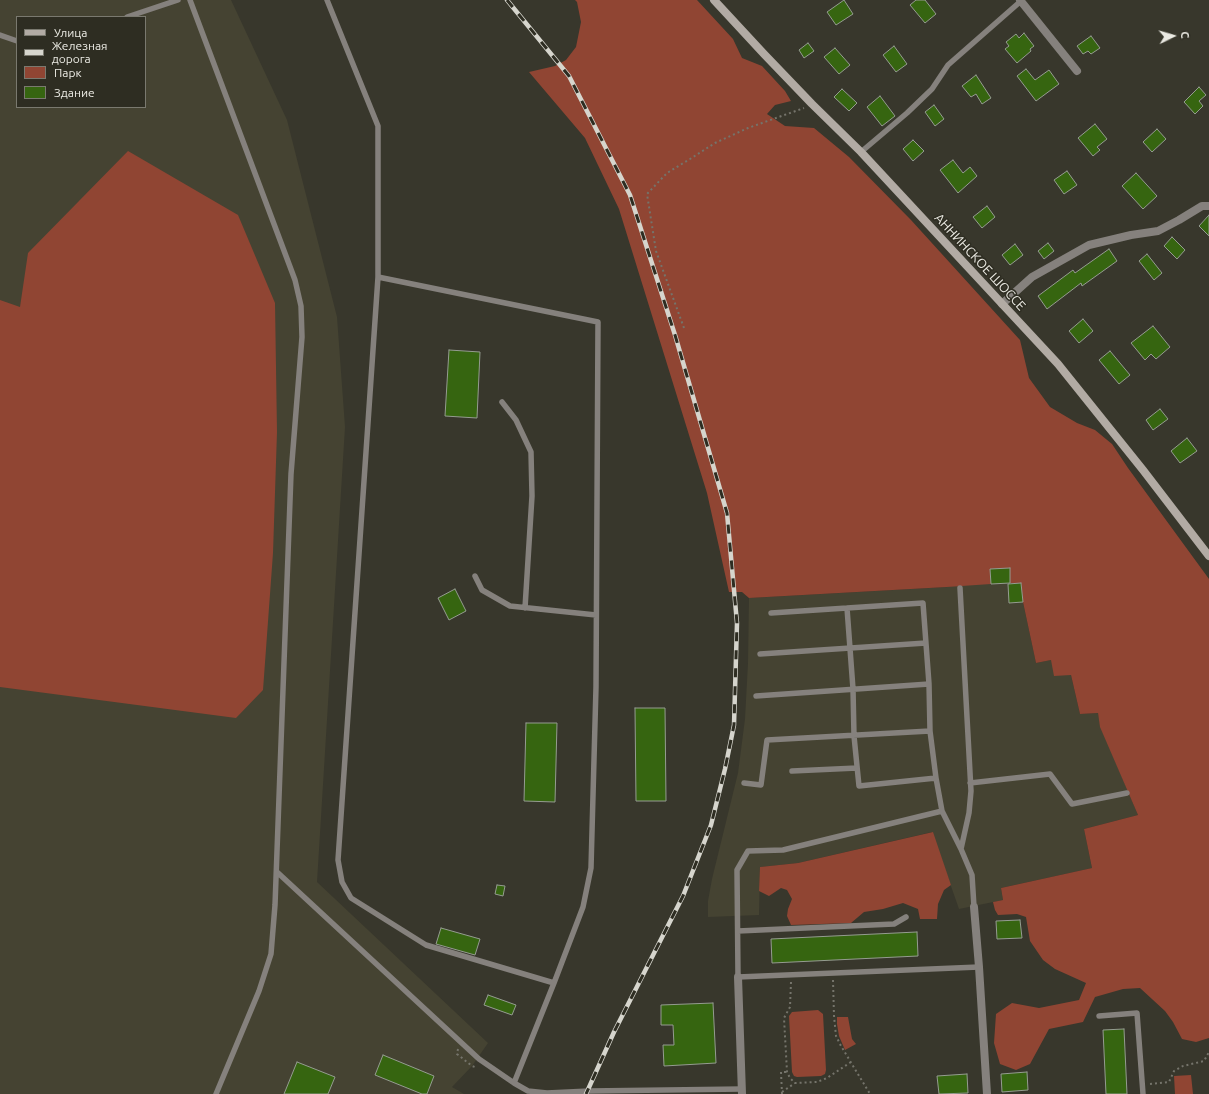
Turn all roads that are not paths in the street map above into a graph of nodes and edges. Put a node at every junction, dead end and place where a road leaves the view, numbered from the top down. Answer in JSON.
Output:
{"nodes":[{"id":1,"x":178,"y":0,"type":"edge"},
{"id":2,"x":190,"y":0,"type":"edge"},
{"id":3,"x":327,"y":0,"type":"edge"},
{"id":4,"x":717,"y":1,"type":"edge"},
{"id":5,"x":1020,"y":1,"type":"edge"},
{"id":6,"x":130,"y":16,"type":"edge"},
{"id":7,"x":0,"y":35,"type":"edge"},
{"id":8,"x":16,"y":41,"type":"edge"},
{"id":9,"x":1077,"y":71,"type":"dead end"},
{"id":10,"x":861,"y":152,"type":"junction"},
{"id":11,"x":1209,"y":206,"type":"edge"},
{"id":12,"x":378,"y":277,"type":"junction"},
{"id":13,"x":1002,"y":304,"type":"junction"},
{"id":14,"x":502,"y":402,"type":"dead end"},
{"id":15,"x":1209,"y":556,"type":"edge"},
{"id":16,"x":475,"y":576,"type":"dead end"},
{"id":17,"x":960,"y":588,"type":"dead end"},
{"id":18,"x":525,"y":608,"type":"junction"},
{"id":19,"x":847,"y":608,"type":"junction"},
{"id":20,"x":771,"y":613,"type":"dead end"},
{"id":21,"x":596,"y":615,"type":"junction"},
{"id":22,"x":926,"y":644,"type":"junction"},
{"id":23,"x":850,"y":648,"type":"junction"},
{"id":24,"x":760,"y":654,"type":"dead end"},
{"id":25,"x":928,"y":684,"type":"junction"},
{"id":26,"x":853,"y":689,"type":"junction"},
{"id":27,"x":756,"y":696,"type":"dead end"},
{"id":28,"x":930,"y":731,"type":"junction"},
{"id":29,"x":854,"y":736,"type":"junction"},
{"id":30,"x":857,"y":768,"type":"junction"},
{"id":31,"x":792,"y":771,"type":"dead end"},
{"id":32,"x":936,"y":778,"type":"junction"},
{"id":33,"x":744,"y":783,"type":"dead end"},
{"id":34,"x":970,"y":783,"type":"junction"},
{"id":35,"x":1127,"y":793,"type":"dead end"},
{"id":36,"x":942,"y":811,"type":"junction"},
{"id":37,"x":961,"y":850,"type":"junction"},
{"id":38,"x":277,"y":872,"type":"junction"},
{"id":39,"x":974,"y":907,"type":"joint"},
{"id":40,"x":906,"y":917,"type":"dead end"},
{"id":41,"x":738,"y":931,"type":"junction"},
{"id":42,"x":979,"y":967,"type":"junction"},
{"id":43,"x":738,"y":977,"type":"junction"},
{"id":44,"x":554,"y":983,"type":"junction"},
{"id":45,"x":1099,"y":1016,"type":"dead end"},
{"id":46,"x":514,"y":1083,"type":"junction"},
{"id":47,"x":742,"y":1092,"type":"edge"},
{"id":48,"x":546,"y":1093,"type":"edge"},
{"id":49,"x":216,"y":1094,"type":"edge"},
{"id":50,"x":987,"y":1094,"type":"edge"},
{"id":51,"x":1143,"y":1094,"type":"edge"}],
"edges":[{"from":1,"to":6,"type":"lane"},
{"from":2,"to":38,"type":"lane"},
{"from":3,"to":12,"type":"lane"},
{"from":4,"to":10,"type":"main road","name":"АННИНСКОЕ ШОССЕ"},
{"from":5,"to":9,"type":"street"},
{"from":5,"to":10,"type":"lane"},
{"from":7,"to":8,"type":"lane"},
{"from":10,"to":13,"type":"main road","name":"АННИНСКОЕ ШОССЕ"},
{"from":11,"to":13,"type":"street"},
{"from":12,"to":21,"type":"lane"},
{"from":12,"to":44,"type":"lane"},
{"from":13,"to":15,"type":"main road","name":"АННИНСКОЕ ШОССЕ"},
{"from":14,"to":18,"type":"lane"},
{"from":16,"to":18,"type":"lane"},
{"from":17,"to":34,"type":"lane"},
{"from":18,"to":21,"type":"lane"},
{"from":19,"to":20,"type":"lane"},
{"from":19,"to":22,"type":"lane"},
{"from":19,"to":23,"type":"lane"},
{"from":21,"to":44,"type":"lane"},
{"from":22,"to":23,"type":"lane"},
{"from":22,"to":25,"type":"lane"},
{"from":23,"to":24,"type":"lane"},
{"from":23,"to":26,"type":"lane"},
{"from":25,"to":26,"type":"lane"},
{"from":25,"to":28,"type":"lane"},
{"from":26,"to":27,"type":"lane"},
{"from":26,"to":29,"type":"lane"},
{"from":28,"to":29,"type":"lane"},
{"from":28,"to":32,"type":"lane"},
{"from":29,"to":30,"type":"lane"},
{"from":29,"to":33,"type":"lane"},
{"from":30,"to":31,"type":"lane"},
{"from":30,"to":32,"type":"lane"},
{"from":32,"to":36,"type":"lane"},
{"from":34,"to":35,"type":"lane"},
{"from":34,"to":37,"type":"lane"},
{"from":36,"to":37,"type":"lane"},
{"from":36,"to":41,"type":"lane"},
{"from":37,"to":39,"type":"lane"},
{"from":38,"to":46,"type":"lane"},
{"from":38,"to":49,"type":"lane"},
{"from":39,"to":42,"type":"street"},
{"from":40,"to":41,"type":"lane"},
{"from":41,"to":43,"type":"lane"},
{"from":42,"to":43,"type":"lane"},
{"from":42,"to":50,"type":"street"},
{"from":43,"to":47,"type":"street"},
{"from":44,"to":46,"type":"lane"},
{"from":45,"to":51,"type":"lane"},
{"from":46,"to":48,"type":"lane"},
{"from":47,"to":48,"type":"lane"}]}
